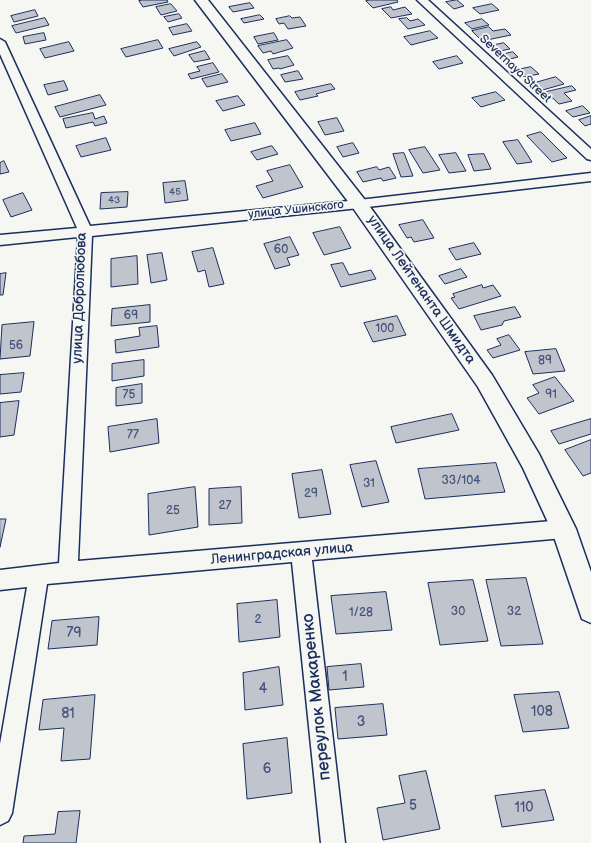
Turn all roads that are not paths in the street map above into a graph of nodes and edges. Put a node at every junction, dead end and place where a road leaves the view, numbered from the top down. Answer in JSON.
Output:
{"nodes":[{"id":1,"x":201,"y":0,"type":"edge"},
{"id":2,"x":422,"y":0,"type":"edge"},
{"id":3,"x":0,"y":42,"type":"edge"},
{"id":4,"x":591,"y":156,"type":"edge"},
{"id":5,"x":591,"y":178,"type":"edge"},
{"id":6,"x":359,"y":204,"type":"junction"},
{"id":7,"x":85,"y":231,"type":"junction"},
{"id":8,"x":0,"y":240,"type":"edge"},
{"id":9,"x":564,"y":529,"type":"junction"},
{"id":10,"x":301,"y":552,"type":"junction"},
{"id":11,"x":68,"y":572,"type":"junction"},
{"id":12,"x":39,"y":576,"type":"junction"},
{"id":13,"x":0,"y":580,"type":"edge"},
{"id":14,"x":591,"y":610,"type":"edge"},
{"id":15,"x":0,"y":813,"type":"edge"},
{"id":16,"x":333,"y":843,"type":"edge"}],
"edges":[{"from":1,"to":6,"type":"main road","name":"улица Лейтенанта Шмидта"},
{"from":2,"to":4,"type":"street","name":"Severnaya Street"},
{"from":3,"to":7,"type":"street","name":"улица Добролюбова"},
{"from":5,"to":6,"type":"street","name":"улица Ушинского"},
{"from":6,"to":7,"type":"street","name":"улица Ушинского"},
{"from":6,"to":9,"type":"main road","name":"улица Лейтенанта Шмидта"},
{"from":7,"to":8,"type":"street","name":"улица Ушинского"},
{"from":7,"to":11,"type":"street","name":"улица Добролюбова"},
{"from":9,"to":10,"type":"street","name":"Ленинградская улица"},
{"from":9,"to":14,"type":"main road","name":"улица Лейтенанта Шмидта"},
{"from":10,"to":11,"type":"street","name":"Ленинградская улица"},
{"from":10,"to":16,"type":"street","name":"переулок Макаренко"},
{"from":11,"to":12,"type":"street","name":"Ленинградская улица"},
{"from":12,"to":13,"type":"street","name":"Ленинградская улица"},
{"from":12,"to":15,"type":"street"}]}
